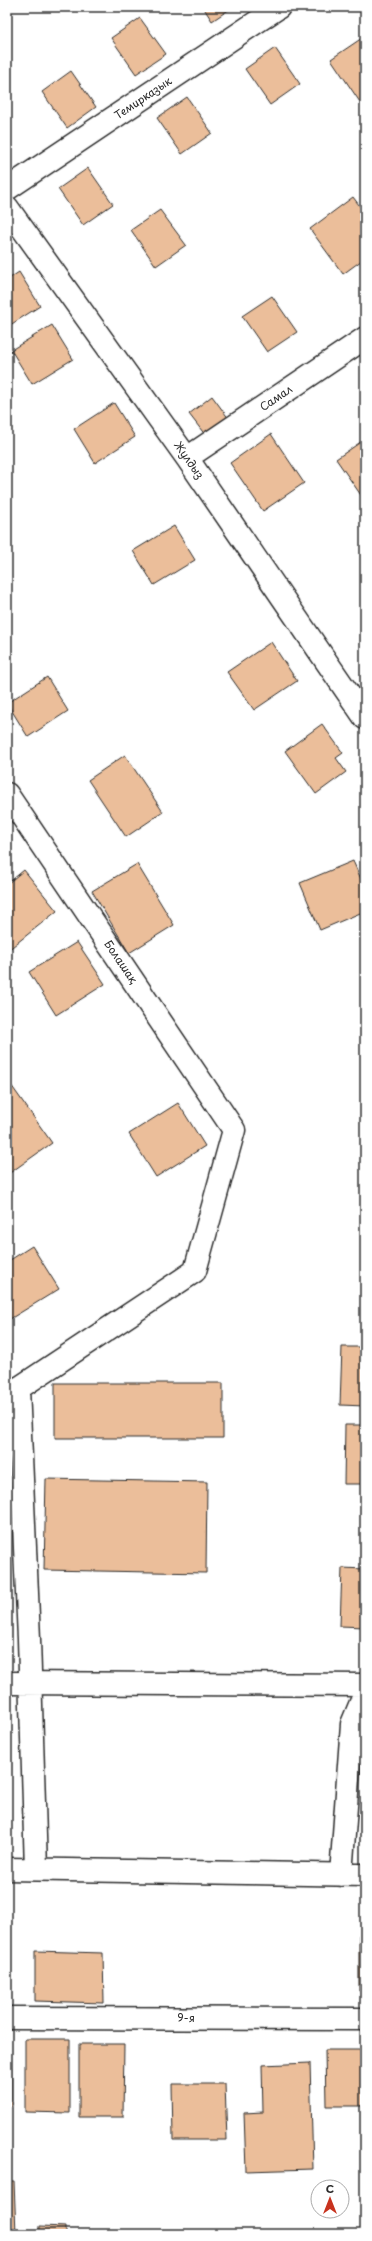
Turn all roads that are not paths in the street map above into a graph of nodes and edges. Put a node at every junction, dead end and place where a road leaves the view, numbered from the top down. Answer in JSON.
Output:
{"nodes":[{"id":1,"x":279,"y":7,"type":"edge"},
{"id":2,"x":7,"y":189,"type":"edge"},
{"id":3,"x":7,"y":207,"type":"edge"},
{"id":4,"x":365,"y":338,"type":"edge"},
{"id":5,"x":187,"y":458,"type":"junction"},
{"id":6,"x":365,"y":718,"type":"edge"},
{"id":7,"x":7,"y":794,"type":"edge"},
{"id":8,"x":11,"y":1385,"type":"edge"},
{"id":9,"x":7,"y":1683,"type":"edge"},
{"id":10,"x":30,"y":1683,"type":"junction"},
{"id":11,"x":365,"y":1686,"type":"edge"},
{"id":12,"x":365,"y":1693,"type":"edge"},
{"id":13,"x":7,"y":1869,"type":"edge"},
{"id":14,"x":36,"y":1869,"type":"junction"},
{"id":15,"x":341,"y":1874,"type":"junction"},
{"id":16,"x":365,"y":1875,"type":"edge"},
{"id":17,"x":7,"y":2018,"type":"edge"},
{"id":18,"x":365,"y":2019,"type":"edge"}],
"edges":[{"from":1,"to":2,"type":"street","name":"Темирказык"},
{"from":3,"to":5,"type":"street","name":"Жулдыз"},
{"from":4,"to":5,"type":"street","name":"Самал"},
{"from":5,"to":6,"type":"street","name":"Жулдыз"},
{"from":7,"to":8,"type":"street","name":"Болашақ"},
{"from":8,"to":10,"type":"street"},
{"from":9,"to":10,"type":"street"},
{"from":10,"to":11,"type":"street"},
{"from":10,"to":14,"type":"street"},
{"from":12,"to":15,"type":"street"},
{"from":13,"to":14,"type":"street"},
{"from":14,"to":15,"type":"street"},
{"from":15,"to":16,"type":"street"},
{"from":17,"to":18,"type":"street","name":"9-я"}]}
